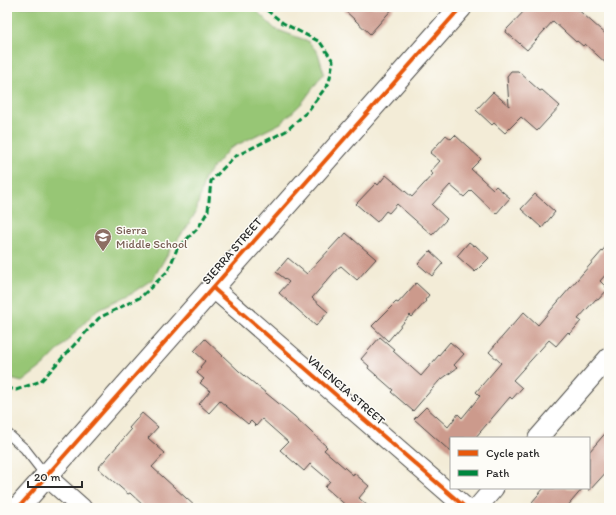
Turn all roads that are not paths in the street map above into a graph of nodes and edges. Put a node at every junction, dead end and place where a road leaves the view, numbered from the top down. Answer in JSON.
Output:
{"nodes":[{"id":1,"x":461,"y":7,"type":"edge"},
{"id":2,"x":212,"y":288,"type":"junction"},
{"id":3,"x":609,"y":357,"type":"edge"},
{"id":4,"x":7,"y":433,"type":"edge"},
{"id":5,"x":539,"y":437,"type":"edge"},
{"id":6,"x":46,"y":476,"type":"junction"},
{"id":7,"x":493,"y":489,"type":"edge"},
{"id":8,"x":18,"y":508,"type":"edge"},
{"id":9,"x":82,"y":508,"type":"edge"},
{"id":10,"x":466,"y":508,"type":"edge"},
{"id":11,"x":477,"y":508,"type":"edge"}],
"edges":[{"from":1,"to":2,"type":"street","name":"SIERRA STREET"},
{"from":2,"to":6,"type":"street","name":"SIERRA STREET"},
{"from":2,"to":10,"type":"street","name":"VALENCIA STREET"},
{"from":3,"to":5,"type":"street"},
{"from":4,"to":6,"type":"lane"},
{"from":6,"to":8,"type":"street","name":"SIERRA STREET"},
{"from":6,"to":9,"type":"street"},
{"from":7,"to":11,"type":"street"}]}
